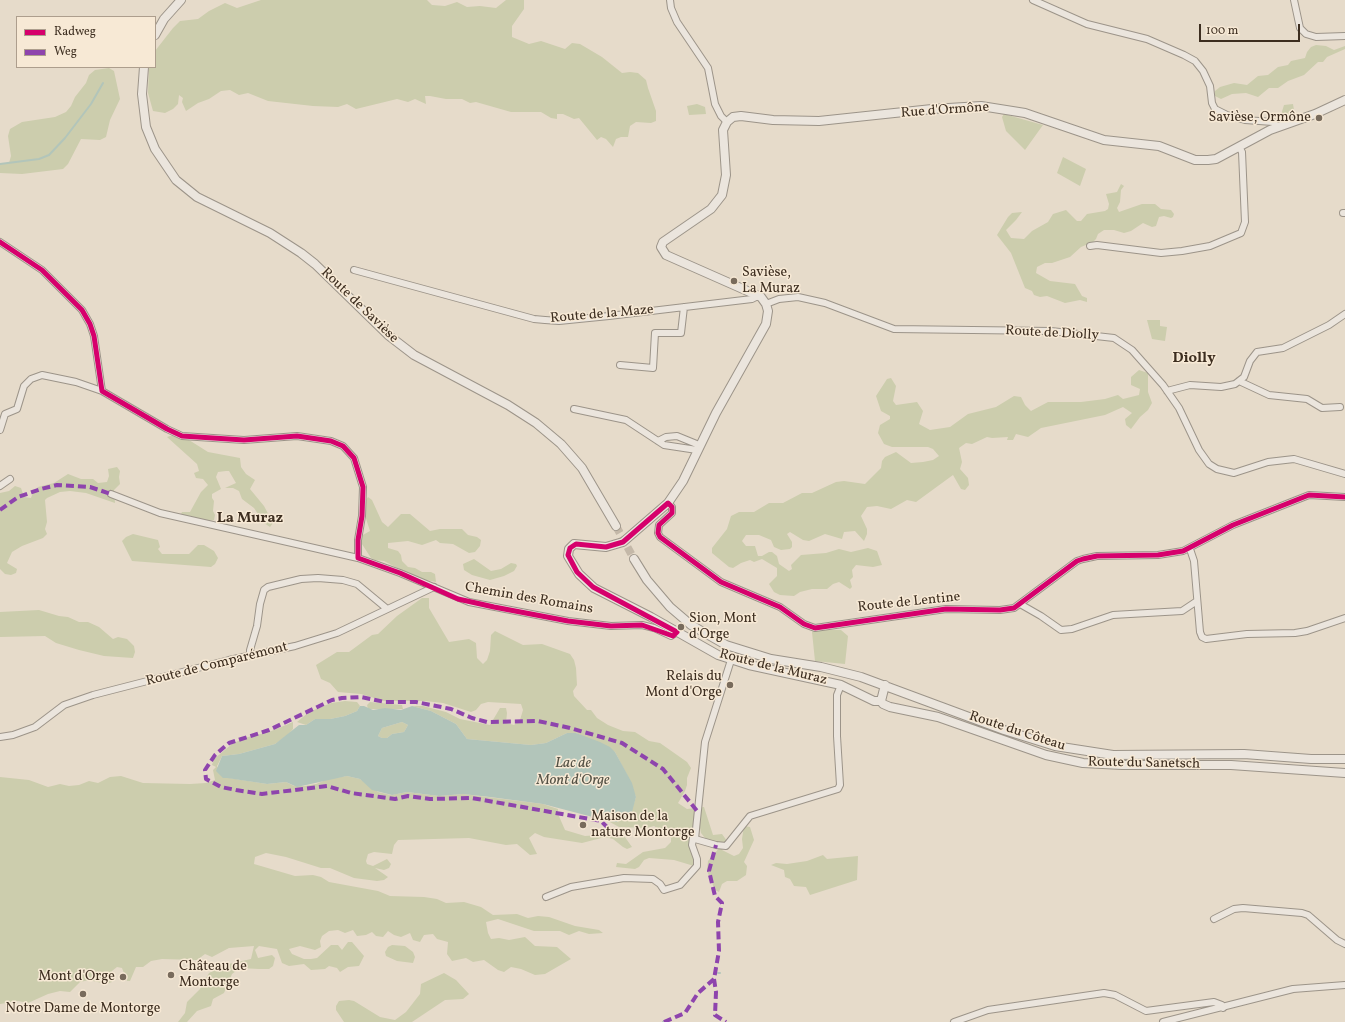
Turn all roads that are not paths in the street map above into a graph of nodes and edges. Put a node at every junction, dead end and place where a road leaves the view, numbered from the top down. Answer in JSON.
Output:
{"nodes":[{"id":1,"x":181,"y":0,"type":"edge"},
{"id":2,"x":670,"y":0,"type":"edge"},
{"id":3,"x":1033,"y":0,"type":"edge"},
{"id":4,"x":1294,"y":0,"type":"edge"},
{"id":5,"x":156,"y":33,"type":"edge"},
{"id":6,"x":1345,"y":36,"type":"edge"},
{"id":7,"x":144,"y":68,"type":"edge"},
{"id":8,"x":1345,"y":100,"type":"edge"},
{"id":9,"x":727,"y":122,"type":"junction"},
{"id":10,"x":1278,"y":127,"type":"junction"},
{"id":11,"x":1239,"y":147,"type":"junction"},
{"id":12,"x":0,"y":242,"type":"edge"},
{"id":13,"x":1090,"y":246,"type":"dead end"},
{"id":14,"x":354,"y":270,"type":"dead end"},
{"id":15,"x":758,"y":296,"type":"junction"},
{"id":16,"x":766,"y":304,"type":"junction"},
{"id":17,"x":684,"y":307,"type":"junction"},
{"id":18,"x":1345,"y":314,"type":"edge"},
{"id":19,"x":620,"y":365,"type":"dead end"},
{"id":20,"x":1239,"y":382,"type":"junction"},
{"id":21,"x":102,"y":391,"type":"junction"},
{"id":22,"x":1167,"y":391,"type":"junction"},
{"id":23,"x":1340,"y":407,"type":"dead end"},
{"id":24,"x":574,"y":409,"type":"dead end"},
{"id":25,"x":0,"y":430,"type":"edge"},
{"id":26,"x":658,"y":441,"type":"junction"},
{"id":27,"x":698,"y":447,"type":"junction"},
{"id":28,"x":1345,"y":474,"type":"edge"},
{"id":29,"x":10,"y":480,"type":"dead end"},
{"id":30,"x":0,"y":486,"type":"edge"},
{"id":31,"x":111,"y":494,"type":"dead end"},
{"id":32,"x":1345,"y":496,"type":"edge"},
{"id":33,"x":668,"y":503,"type":"junction"},
{"id":34,"x":616,"y":526,"type":"tunnel mouth"},
{"id":35,"x":1190,"y":549,"type":"junction"},
{"id":36,"x":358,"y":558,"type":"junction"},
{"id":37,"x":634,"y":559,"type":"tunnel mouth"},
{"id":38,"x":434,"y":587,"type":"junction"},
{"id":39,"x":1197,"y":601,"type":"junction"},
{"id":40,"x":1020,"y":604,"type":"junction"},
{"id":41,"x":386,"y":608,"type":"junction"},
{"id":42,"x":1345,"y":618,"type":"edge"},
{"id":43,"x":677,"y":632,"type":"junction"},
{"id":44,"x":250,"y":656,"type":"junction"},
{"id":45,"x":731,"y":660,"type":"junction"},
{"id":46,"x":841,"y":685,"type":"junction"},
{"id":47,"x":885,"y":685,"type":"junction"},
{"id":48,"x":881,"y":701,"type":"junction"},
{"id":49,"x":0,"y":737,"type":"edge"},
{"id":50,"x":1345,"y":758,"type":"edge"},
{"id":51,"x":1345,"y":773,"type":"edge"},
{"id":52,"x":694,"y":839,"type":"junction"},
{"id":53,"x":546,"y":897,"type":"dead end"},
{"id":54,"x":1214,"y":919,"type":"dead end"},
{"id":55,"x":1345,"y":944,"type":"edge"},
{"id":56,"x":1345,"y":985,"type":"edge"},
{"id":57,"x":1223,"y":1008,"type":"junction"},
{"id":58,"x":954,"y":1022,"type":"edge"},
{"id":59,"x":1163,"y":1022,"type":"edge"}],
"edges":[{"from":1,"to":5,"type":"street"},
{"from":2,"to":9,"type":"street"},
{"from":3,"to":10,"type":"street"},
{"from":4,"to":6,"type":"street"},
{"from":7,"to":34,"type":"street","name":"Route de Savièse"},
{"from":8,"to":10,"type":"street","name":"Rue d'Ormône"},
{"from":9,"to":11,"type":"street","name":"Rue d'Ormône"},
{"from":9,"to":15,"type":"street"},
{"from":10,"to":11,"type":"street","name":"Rue d'Ormône"},
{"from":11,"to":13,"type":"street"},
{"from":12,"to":21,"type":"street"},
{"from":14,"to":17,"type":"street","name":"Route de la Maze"},
{"from":15,"to":16,"type":"street"},
{"from":15,"to":17,"type":"street","name":"Route de la Maze"},
{"from":16,"to":22,"type":"street","name":"Route de Diolly"},
{"from":16,"to":27,"type":"street","name":"Route de la Muraz"},
{"from":17,"to":19,"type":"street"},
{"from":18,"to":20,"type":"street"},
{"from":20,"to":22,"type":"street"},
{"from":20,"to":23,"type":"street"},
{"from":21,"to":25,"type":"street"},
{"from":21,"to":36,"type":"street"},
{"from":22,"to":28,"type":"street","name":"Route de Diolly"},
{"from":24,"to":26,"type":"street"},
{"from":26,"to":27,"type":"street"},
{"from":26,"to":27,"type":"street"},
{"from":27,"to":33,"type":"street","name":"Route de la Muraz"},
{"from":29,"to":30,"type":"street"},
{"from":31,"to":36,"type":"street","name":"Chemin des Romains"},
{"from":32,"to":35,"type":"street","name":"Route de Lentine"},
{"from":33,"to":40,"type":"street","name":"Route de Lentine"},
{"from":33,"to":43,"type":"street","name":"Route de la Muraz"},
{"from":35,"to":39,"type":"street"},
{"from":35,"to":40,"type":"street","name":"Route de Lentine"},
{"from":36,"to":38,"type":"street","name":"Chemin des Romains"},
{"from":37,"to":47,"type":"street"},
{"from":38,"to":41,"type":"street","name":"Route de Comparémont"},
{"from":38,"to":43,"type":"street","name":"Chemin des Romains"},
{"from":39,"to":40,"type":"street"},
{"from":39,"to":42,"type":"street"},
{"from":41,"to":44,"type":"street","name":"Route de Comparémont"},
{"from":41,"to":44,"type":"street"},
{"from":43,"to":45,"type":"street","name":"Route de la Muraz"},
{"from":44,"to":49,"type":"street","name":"Route de Comparémont"},
{"from":45,"to":46,"type":"street","name":"Route de la Muraz"},
{"from":45,"to":52,"type":"street"},
{"from":46,"to":48,"type":"street","name":"Route de la Muraz"},
{"from":46,"to":52,"type":"street"},
{"from":47,"to":48,"type":"street"},
{"from":47,"to":50,"type":"street","name":"Route du Côteau"},
{"from":48,"to":51,"type":"street","name":"Route du Sanetsch"},
{"from":52,"to":53,"type":"street"},
{"from":54,"to":55,"type":"street"},
{"from":56,"to":57,"type":"street"},
{"from":57,"to":58,"type":"street"},
{"from":57,"to":59,"type":"street"}]}
